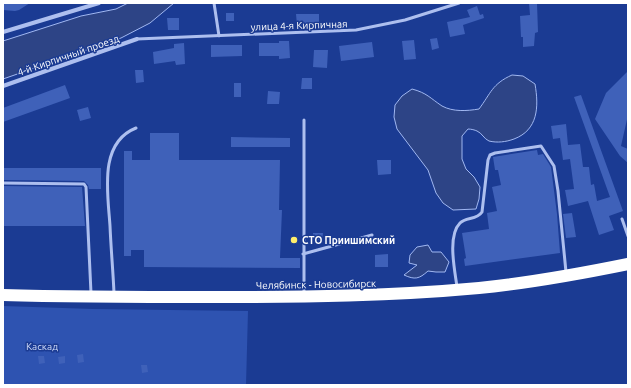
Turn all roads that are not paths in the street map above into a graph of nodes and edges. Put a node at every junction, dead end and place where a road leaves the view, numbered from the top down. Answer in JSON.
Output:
{"nodes":[{"id":1,"x":100,"y":3,"type":"edge"},
{"id":2,"x":214,"y":3,"type":"edge"},
{"id":3,"x":459,"y":3,"type":"edge"},
{"id":4,"x":92,"y":4,"type":"edge"},
{"id":5,"x":3,"y":32,"type":"edge"},
{"id":6,"x":219,"y":36,"type":"junction"},
{"id":7,"x":137,"y":39,"type":"joint"},
{"id":8,"x":3,"y":86,"type":"edge"},
{"id":9,"x":304,"y":120,"type":"dead end"},
{"id":10,"x":136,"y":128,"type":"dead end"},
{"id":11,"x":3,"y":183,"type":"edge"},
{"id":12,"x":622,"y":219,"type":"dead end"},
{"id":13,"x":372,"y":235,"type":"dead end"},
{"id":14,"x":628,"y":236,"type":"edge"},
{"id":15,"x":303,"y":254,"type":"junction"},
{"id":16,"x":628,"y":264,"type":"edge"},
{"id":17,"x":567,"y":276,"type":"junction"},
{"id":18,"x":457,"y":290,"type":"junction"},
{"id":19,"x":3,"y":296,"type":"edge"},
{"id":20,"x":91,"y":297,"type":"junction"},
{"id":21,"x":114,"y":297,"type":"junction"},
{"id":22,"x":304,"y":297,"type":"junction"}],
"edges":[{"from":1,"to":4,"type":"street"},
{"from":2,"to":6,"type":"lane"},
{"from":3,"to":6,"type":"lane","name":"улица 4-я Кирпичная"},
{"from":4,"to":5,"type":"street"},
{"from":6,"to":7,"type":"lane","name":"улица 4-я Кирпичная"},
{"from":7,"to":8,"type":"street","name":"4-й Кирпичный проезд"},
{"from":9,"to":15,"type":"lane"},
{"from":10,"to":21,"type":"lane"},
{"from":11,"to":20,"type":"lane"},
{"from":12,"to":14,"type":"lane"},
{"from":13,"to":15,"type":"lane"},
{"from":15,"to":22,"type":"lane"},
{"from":16,"to":17,"type":"highway","name":"Челябинск - Новосибирск"},
{"from":17,"to":18,"type":"highway","name":"Челябинск - Новосибирск"},
{"from":17,"to":18,"type":"lane"},
{"from":18,"to":22,"type":"highway","name":"Челябинск - Новосибирск"},
{"from":19,"to":20,"type":"highway","name":"Челябинск - Новосибирск"},
{"from":20,"to":21,"type":"highway","name":"Челябинск - Новосибирск"},
{"from":21,"to":22,"type":"highway","name":"Челябинск - Новосибирск"}]}
